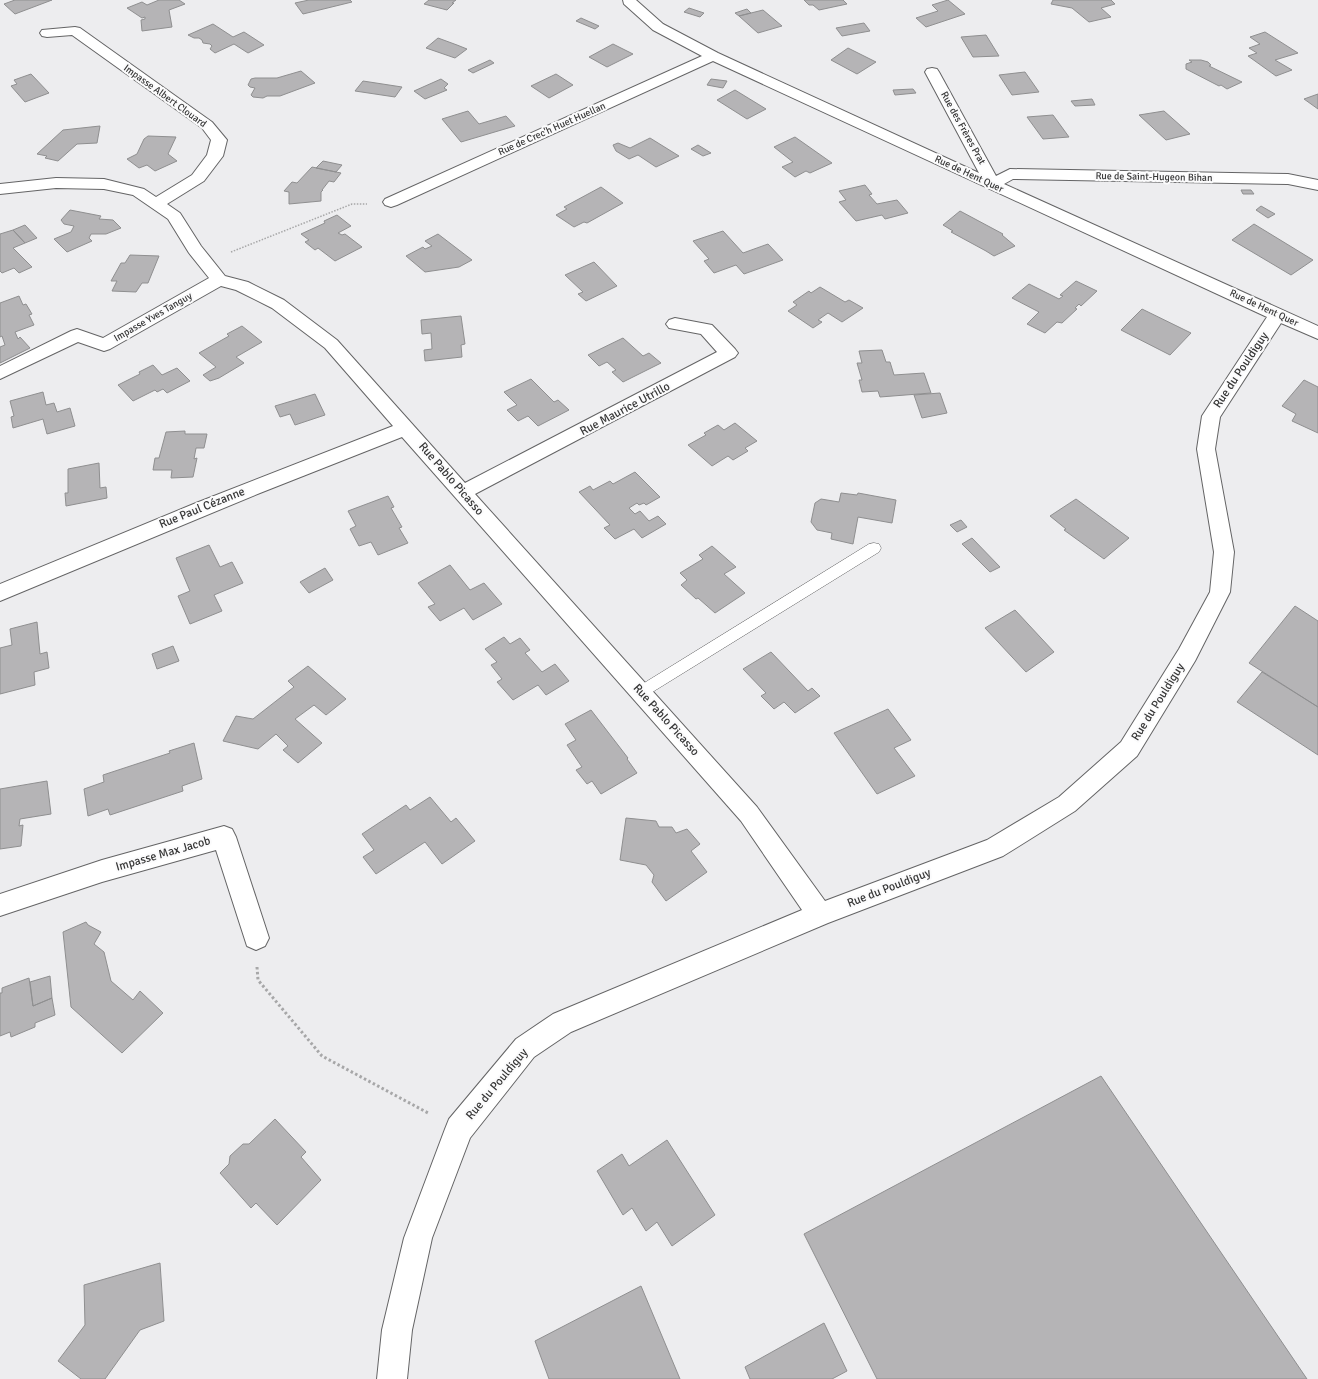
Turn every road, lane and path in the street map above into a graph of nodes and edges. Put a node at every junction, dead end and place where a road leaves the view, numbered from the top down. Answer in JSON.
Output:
{"nodes":[{"id":1,"x":630,"y":0,"type":"edge"},
{"id":2,"x":46,"y":33,"type":"dead end"},
{"id":3,"x":714,"y":56,"type":"junction"},
{"id":4,"x":932,"y":72,"type":"dead end"},
{"id":5,"x":992,"y":185,"type":"junction"},
{"id":6,"x":1318,"y":185,"type":"edge"},
{"id":7,"x":0,"y":189,"type":"edge"},
{"id":8,"x":391,"y":202,"type":"joint"},
{"id":9,"x":156,"y":204,"type":"junction"},
{"id":10,"x":206,"y":262,"type":"junction"},
{"id":11,"x":219,"y":280,"type":"junction"},
{"id":12,"x":1278,"y":314,"type":"junction"},
{"id":13,"x":675,"y":324,"type":"dead end"},
{"id":14,"x":1318,"y":333,"type":"edge"},
{"id":15,"x":0,"y":373,"type":"edge"},
{"id":16,"x":406,"y":428,"type":"junction"},
{"id":17,"x":463,"y":492,"type":"junction"},
{"id":18,"x":874,"y":548,"type":"dead end"},
{"id":19,"x":0,"y":593,"type":"edge"},
{"id":20,"x":641,"y":692,"type":"junction"},
{"id":21,"x":0,"y":905,"type":"edge"},
{"id":22,"x":820,"y":914,"type":"junction"},
{"id":23,"x":256,"y":938,"type":"joint"},
{"id":24,"x":459,"y":1129,"type":"junction"},
{"id":25,"x":392,"y":1379,"type":"edge"}],
"edges":[{"from":1,"to":3,"type":"street","name":"Rue de Hent Quer"},
{"from":2,"to":9,"type":"street","name":"Impasse Albert Clouard"},
{"from":3,"to":5,"type":"street","name":"Rue de Hent Quer"},
{"from":3,"to":8,"type":"street","name":"Rue de Crec'h Huet Huellan"},
{"from":4,"to":5,"type":"street","name":"Rue des Frères Prat"},
{"from":5,"to":6,"type":"street","name":"Rue de Saint-Hugeon Bihan"},
{"from":5,"to":12,"type":"street","name":"Rue de Hent Quer"},
{"from":7,"to":9,"type":"street"},
{"from":8,"to":10,"type":"path"},
{"from":9,"to":10,"type":"street"},
{"from":10,"to":11,"type":"street"},
{"from":11,"to":15,"type":"street","name":"Impasse Yves Tanguy"},
{"from":11,"to":16,"type":"street","name":"Rue Pablo Picasso"},
{"from":12,"to":14,"type":"street","name":"Rue de Hent Quer"},
{"from":12,"to":22,"type":"street","name":"Rue du Pouldiguy"},
{"from":13,"to":17,"type":"street","name":"Rue Maurice Utrillo"},
{"from":16,"to":17,"type":"street","name":"Rue Pablo Picasso"},
{"from":16,"to":19,"type":"street","name":"Rue Paul Cézanne"},
{"from":17,"to":20,"type":"street","name":"Rue Pablo Picasso"},
{"from":18,"to":20,"type":"lane"},
{"from":20,"to":22,"type":"street","name":"Rue Pablo Picasso"},
{"from":21,"to":23,"type":"street","name":"Impasse Max Jacob"},
{"from":22,"to":24,"type":"street","name":"Rue du Pouldiguy"},
{"from":23,"to":24,"type":"path"},
{"from":24,"to":25,"type":"street","name":"Rue du Pouldiguy"}]}
